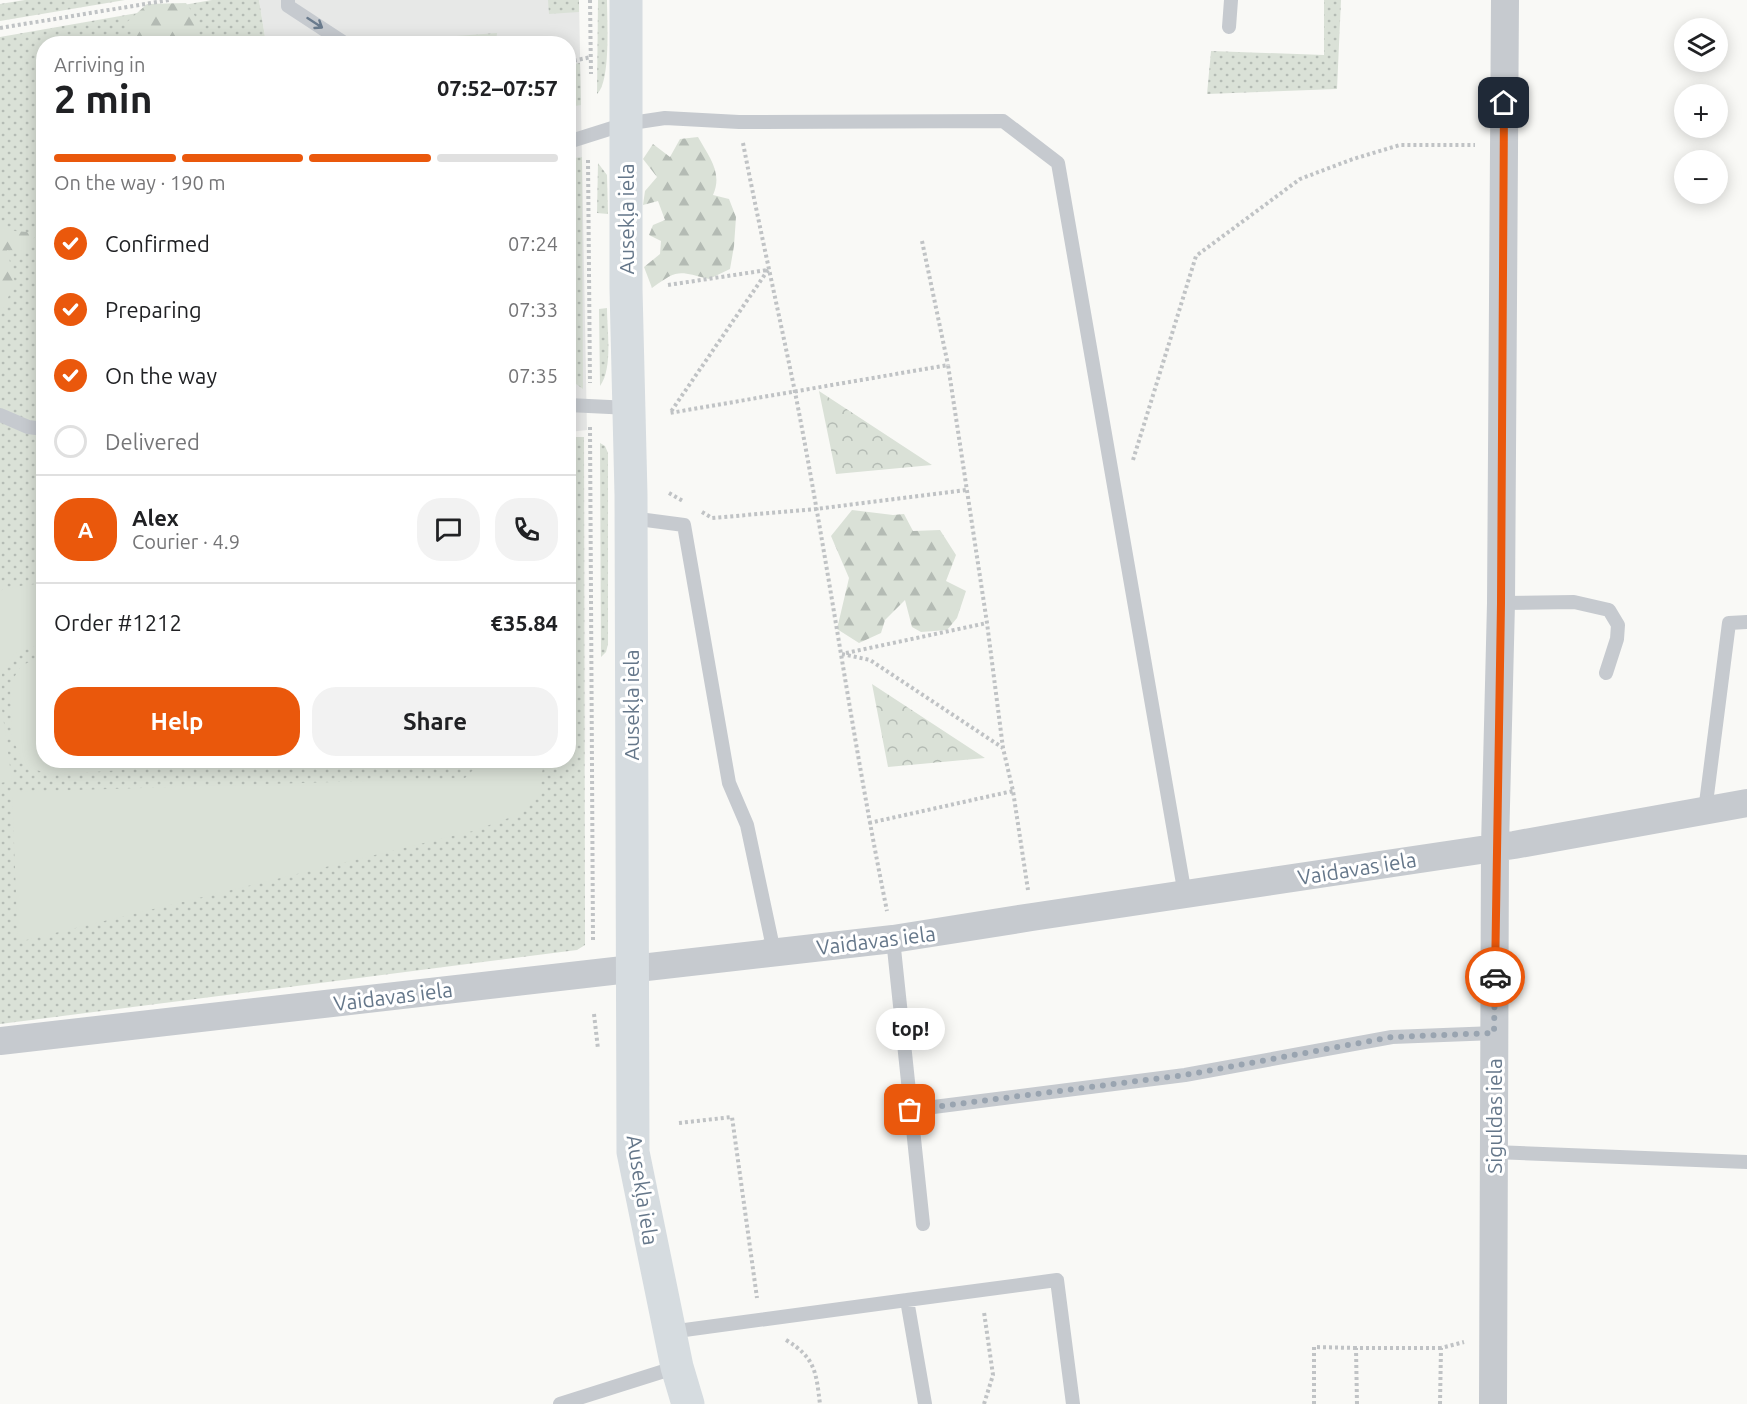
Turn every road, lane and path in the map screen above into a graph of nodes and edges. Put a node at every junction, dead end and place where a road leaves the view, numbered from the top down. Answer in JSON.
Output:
{"nodes":[{"id":1,"x":169,"y":0,"type":"edge"},
{"id":2,"x":288,"y":0,"type":"edge"},
{"id":3,"x":591,"y":0,"type":"edge"},
{"id":4,"x":626,"y":0,"type":"edge"},
{"id":5,"x":1231,"y":0,"type":"edge"},
{"id":6,"x":1506,"y":0,"type":"edge"},
{"id":7,"x":1229,"y":27,"type":"dead end"},
{"id":8,"x":0,"y":28,"type":"edge"},
{"id":9,"x":334,"y":36,"type":"edge"},
{"id":10,"x":591,"y":57,"type":"junction"},
{"id":11,"x":576,"y":60,"type":"edge"},
{"id":12,"x":591,"y":78,"type":"dead end"},
{"id":13,"x":739,"y":122,"type":"junction"},
{"id":14,"x":625,"y":124,"type":"junction"},
{"id":15,"x":576,"y":139,"type":"edge"},
{"id":16,"x":1504,"y":145,"type":"junction"},
{"id":17,"x":587,"y":166,"type":"dead end"},
{"id":18,"x":922,"y":241,"type":"dead end"},
{"id":19,"x":768,"y":270,"type":"junction"},
{"id":20,"x":668,"y":285,"type":"dead end"},
{"id":21,"x":948,"y":365,"type":"junction"},
{"id":22,"x":795,"y":392,"type":"junction"},
{"id":23,"x":590,"y":394,"type":"dead end"},
{"id":24,"x":576,"y":405,"type":"edge"},
{"id":25,"x":630,"y":408,"type":"junction"},
{"id":26,"x":0,"y":415,"type":"edge"},
{"id":27,"x":36,"y":428,"type":"edge"},
{"id":28,"x":590,"y":437,"type":"dead end"},
{"id":29,"x":1133,"y":461,"type":"dead end"},
{"id":30,"x":966,"y":490,"type":"junction"},
{"id":31,"x":669,"y":493,"type":"dead end"},
{"id":32,"x":686,"y":503,"type":"dead end"},
{"id":33,"x":695,"y":508,"type":"dead end"},
{"id":34,"x":816,"y":509,"type":"junction"},
{"id":35,"x":631,"y":518,"type":"junction"},
{"id":36,"x":1501,"y":603,"type":"junction"},
{"id":37,"x":1747,"y":622,"type":"edge"},
{"id":38,"x":987,"y":623,"type":"junction"},
{"id":39,"x":842,"y":654,"type":"junction"},
{"id":40,"x":1606,"y":673,"type":"dead end"},
{"id":41,"x":1003,"y":748,"type":"junction"},
{"id":42,"x":1013,"y":791,"type":"junction"},
{"id":43,"x":1747,"y":803,"type":"edge"},
{"id":44,"x":1705,"y":811,"type":"junction"},
{"id":45,"x":869,"y":823,"type":"junction"},
{"id":46,"x":1496,"y":846,"type":"junction"},
{"id":47,"x":1185,"y":895,"type":"junction"},
{"id":48,"x":1032,"y":917,"type":"junction"},
{"id":49,"x":893,"y":939,"type":"junction"},
{"id":50,"x":593,"y":940,"type":"dead end"},
{"id":51,"x":774,"y":952,"type":"junction"},
{"id":52,"x":631,"y":968,"type":"junction"},
{"id":53,"x":1494,"y":1033,"type":"junction"},
{"id":54,"x":0,"y":1041,"type":"edge"},
{"id":55,"x":910,"y":1110,"type":"junction"},
{"id":56,"x":679,"y":1123,"type":"dead end"},
{"id":57,"x":1494,"y":1152,"type":"junction"},
{"id":58,"x":1747,"y":1162,"type":"edge"},
{"id":59,"x":923,"y":1224,"type":"dead end"},
{"id":60,"x":981,"y":1290,"type":"junction"},
{"id":61,"x":907,"y":1300,"type":"junction"},
{"id":62,"x":761,"y":1320,"type":"junction"},
{"id":63,"x":670,"y":1332,"type":"junction"},
{"id":64,"x":779,"y":1336,"type":"dead end"},
{"id":65,"x":1468,"y":1340,"type":"dead end"},
{"id":66,"x":1356,"y":1348,"type":"junction"},
{"id":67,"x":1441,"y":1348,"type":"junction"},
{"id":68,"x":677,"y":1366,"type":"junction"},
{"id":69,"x":589,"y":1400,"type":"edge"},
{"id":70,"x":560,"y":1404,"type":"edge"},
{"id":71,"x":688,"y":1404,"type":"edge"},
{"id":72,"x":820,"y":1404,"type":"edge"},
{"id":73,"x":925,"y":1404,"type":"edge"},
{"id":74,"x":984,"y":1404,"type":"edge"},
{"id":75,"x":1073,"y":1404,"type":"edge"},
{"id":76,"x":1314,"y":1404,"type":"edge"},
{"id":77,"x":1357,"y":1404,"type":"edge"},
{"id":78,"x":1440,"y":1404,"type":"edge"},
{"id":79,"x":1492,"y":1404,"type":"edge"}],
"edges":[{"from":1,"to":8,"type":"path"},
{"from":2,"to":9,"type":"lane","one_way":true},
{"from":3,"to":10,"type":"path"},
{"from":4,"to":14,"type":"street","name":"Ausekļa iela"},
{"from":5,"to":7,"type":"lane"},
{"from":6,"to":16,"type":"street","name":"Siguldas iela"},
{"from":10,"to":11,"type":"path"},
{"from":10,"to":12,"type":"path"},
{"from":13,"to":14,"type":"lane"},
{"from":13,"to":19,"type":"path"},
{"from":13,"to":47,"type":"lane"},
{"from":14,"to":15,"type":"lane"},
{"from":14,"to":25,"type":"street","name":"Ausekļa iela"},
{"from":16,"to":29,"type":"path"},
{"from":16,"to":36,"type":"street","name":"Siguldas iela"},
{"from":17,"to":23,"type":"path"},
{"from":18,"to":21,"type":"path"},
{"from":19,"to":20,"type":"path"},
{"from":19,"to":22,"type":"path"},
{"from":19,"to":22,"type":"path"},
{"from":21,"to":22,"type":"path"},
{"from":21,"to":30,"type":"path"},
{"from":22,"to":34,"type":"path"},
{"from":24,"to":25,"type":"lane"},
{"from":25,"to":35,"type":"street","name":"Ausekļa iela"},
{"from":26,"to":27,"type":"lane"},
{"from":28,"to":50,"type":"path"},
{"from":30,"to":34,"type":"path"},
{"from":30,"to":38,"type":"path"},
{"from":31,"to":32,"type":"path"},
{"from":33,"to":34,"type":"path"},
{"from":34,"to":39,"type":"path"},
{"from":35,"to":51,"type":"lane"},
{"from":35,"to":52,"type":"street","name":"Ausekļa iela"},
{"from":36,"to":40,"type":"lane"},
{"from":36,"to":46,"type":"street","name":"Siguldas iela"},
{"from":37,"to":44,"type":"lane"},
{"from":38,"to":39,"type":"path"},
{"from":38,"to":41,"type":"path"},
{"from":39,"to":41,"type":"path"},
{"from":39,"to":45,"type":"path"},
{"from":41,"to":42,"type":"path"},
{"from":42,"to":45,"type":"path"},
{"from":42,"to":48,"type":"path"},
{"from":43,"to":44,"type":"street","name":"Vaidavas iela"},
{"from":44,"to":46,"type":"street","name":"Vaidavas iela"},
{"from":45,"to":49,"type":"path"},
{"from":46,"to":47,"type":"street","name":"Vaidavas iela"},
{"from":46,"to":53,"type":"street","name":"Siguldas iela"},
{"from":47,"to":48,"type":"street","name":"Vaidavas iela"},
{"from":48,"to":49,"type":"street","name":"Vaidavas iela"},
{"from":49,"to":51,"type":"street","name":"Vaidavas iela"},
{"from":49,"to":55,"type":"lane"},
{"from":51,"to":52,"type":"street","name":"Vaidavas iela"},
{"from":52,"to":54,"type":"street","name":"Vaidavas iela"},
{"from":52,"to":63,"type":"street","name":"Ausekļa iela"},
{"from":53,"to":55,"type":"lane"},
{"from":53,"to":57,"type":"street","name":"Siguldas iela"},
{"from":55,"to":59,"type":"lane"},
{"from":56,"to":62,"type":"path"},
{"from":57,"to":58,"type":"lane"},
{"from":57,"to":79,"type":"street","name":"Siguldas iela"},
{"from":60,"to":61,"type":"lane"},
{"from":60,"to":74,"type":"path"},
{"from":60,"to":75,"type":"lane"},
{"from":61,"to":62,"type":"lane"},
{"from":61,"to":73,"type":"lane"},
{"from":62,"to":63,"type":"lane"},
{"from":63,"to":68,"type":"street","name":"Ausekļa iela"},
{"from":64,"to":72,"type":"path"},
{"from":65,"to":67,"type":"path"},
{"from":66,"to":67,"type":"path"},
{"from":66,"to":76,"type":"path"},
{"from":66,"to":77,"type":"path"},
{"from":67,"to":78,"type":"path"},
{"from":68,"to":69,"type":"lane"},
{"from":68,"to":71,"type":"street","name":"Ausekļa iela"},
{"from":69,"to":70,"type":"lane"}]}
